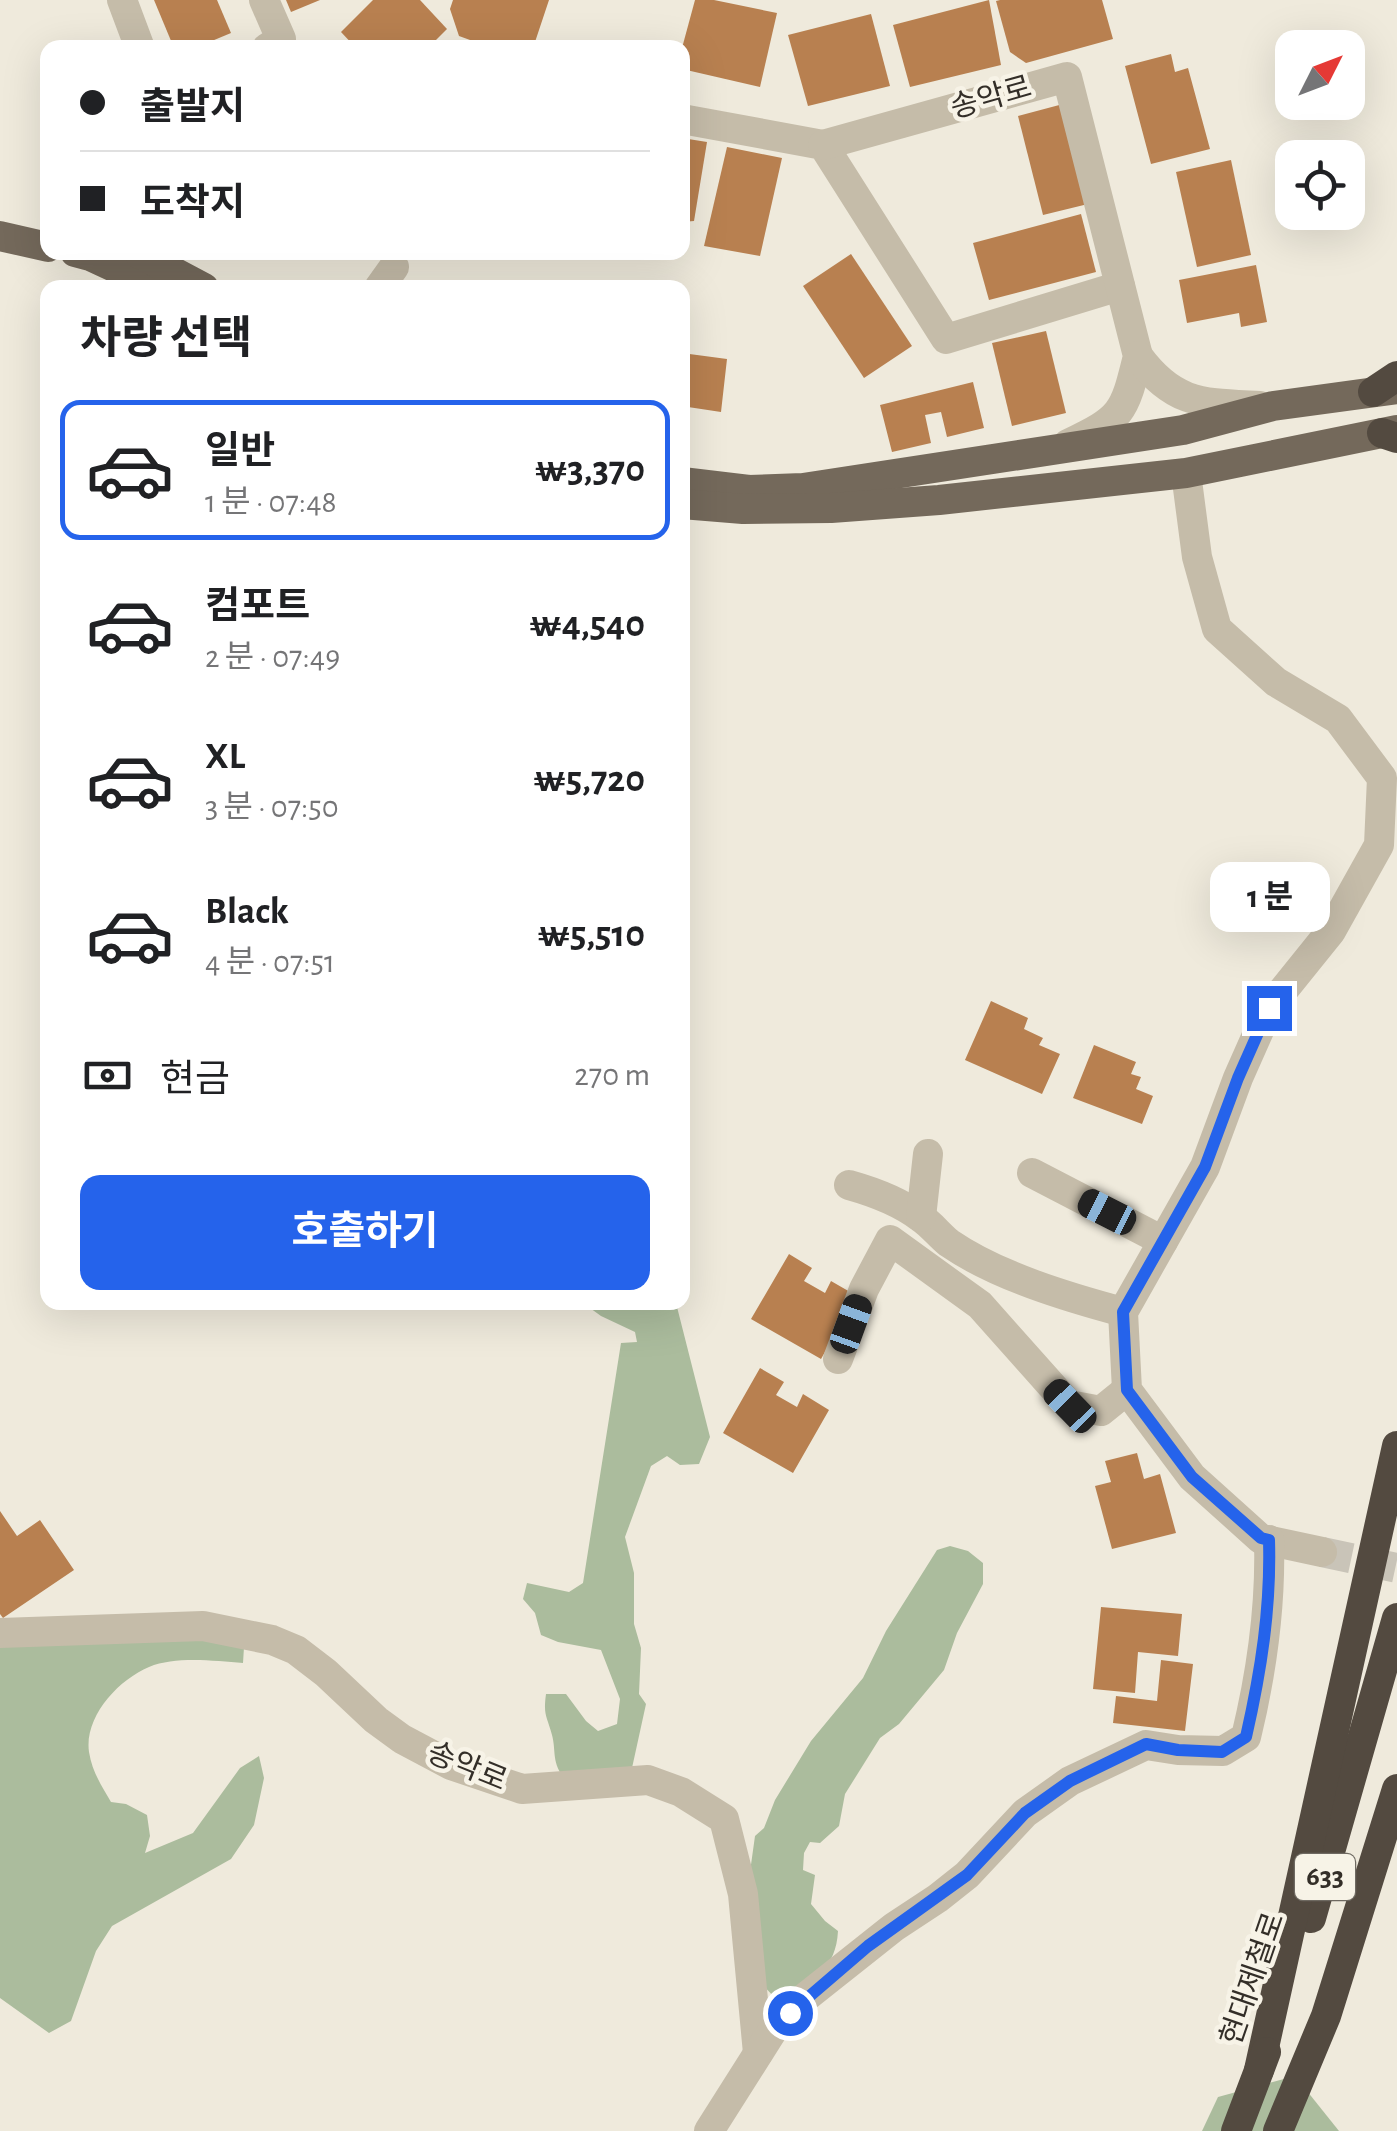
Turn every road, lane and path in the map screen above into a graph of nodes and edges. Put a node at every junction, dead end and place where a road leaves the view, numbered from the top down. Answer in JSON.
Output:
{"nodes":[{"id":1,"x":122,"y":0,"type":"edge"},
{"id":2,"x":264,"y":0,"type":"edge"},
{"id":3,"x":137,"y":40,"type":"edge"},
{"id":4,"x":279,"y":40,"type":"edge"},
{"id":5,"x":690,"y":120,"type":"edge"},
{"id":6,"x":823,"y":145,"type":"junction"},
{"id":7,"x":0,"y":220,"type":"edge"},
{"id":8,"x":40,"y":225,"type":"edge"},
{"id":9,"x":0,"y":236,"type":"edge"},
{"id":10,"x":40,"y":245,"type":"edge"},
{"id":11,"x":100,"y":260,"type":"edge"},
{"id":12,"x":151,"y":260,"type":"edge"},
{"id":13,"x":143,"y":280,"type":"edge"},
{"id":14,"x":189,"y":280,"type":"edge"},
{"id":15,"x":1120,"y":286,"type":"junction"},
{"id":16,"x":1138,"y":356,"type":"junction"},
{"id":17,"x":1389,"y":386,"type":"edge"},
{"id":18,"x":1273,"y":406,"type":"junction"},
{"id":19,"x":1392,"y":434,"type":"edge"},
{"id":20,"x":1058,"y":449,"type":"junction"},
{"id":21,"x":1186,"y":473,"type":"junction"},
{"id":22,"x":690,"y":483,"type":"edge"},
{"id":23,"x":690,"y":505,"type":"edge"},
{"id":24,"x":928,"y":1154,"type":"dead end"},
{"id":25,"x":1032,"y":1173,"type":"dead end"},
{"id":26,"x":849,"y":1185,"type":"dead end"},
{"id":27,"x":921,"y":1217,"type":"junction"},
{"id":28,"x":1162,"y":1240,"type":"junction"},
{"id":29,"x":1123,"y":1312,"type":"junction"},
{"id":30,"x":838,"y":1359,"type":"dead end"},
{"id":31,"x":1127,"y":1390,"type":"junction"},
{"id":32,"x":1397,"y":1446,"type":"edge"},
{"id":33,"x":1269,"y":1540,"type":"junction"},
{"id":34,"x":1322,"y":1552,"type":"tunnel mouth"},
{"id":35,"x":1397,"y":1618,"type":"edge"},
{"id":36,"x":0,"y":1633,"type":"edge"},
{"id":37,"x":1397,"y":1789,"type":"edge"},
{"id":38,"x":1397,"y":1845,"type":"edge"},
{"id":39,"x":1326,"y":2016,"type":"junction"},
{"id":40,"x":758,"y":2053,"type":"junction"},
{"id":41,"x":1259,"y":2070,"type":"junction"},
{"id":42,"x":708,"y":2131,"type":"edge"},
{"id":43,"x":1236,"y":2131,"type":"edge"},
{"id":44,"x":1278,"y":2131,"type":"edge"}],
"edges":[{"from":1,"to":3,"type":"street"},
{"from":2,"to":4,"type":"street"},
{"from":5,"to":6,"type":"street","name":"송악로"},
{"from":6,"to":15,"type":"street"},
{"from":6,"to":15,"type":"street","name":"송악로"},
{"from":7,"to":8,"type":"main road"},
{"from":9,"to":10,"type":"main road"},
{"from":11,"to":13,"type":"main road"},
{"from":12,"to":14,"type":"main road"},
{"from":15,"to":16,"type":"street","name":"송악로"},
{"from":16,"to":18,"type":"street"},
{"from":16,"to":20,"type":"street","name":"송악로"},
{"from":17,"to":18,"type":"main road","name":"송악로"},
{"from":18,"to":20,"type":"main road","name":"송악로"},
{"from":19,"to":21,"type":"main road"},
{"from":20,"to":22,"type":"main road","name":"송악로"},
{"from":21,"to":23,"type":"main road"},
{"from":21,"to":28,"type":"street"},
{"from":24,"to":27,"type":"street"},
{"from":25,"to":28,"type":"street"},
{"from":26,"to":27,"type":"street"},
{"from":27,"to":29,"type":"street"},
{"from":28,"to":29,"type":"street"},
{"from":29,"to":31,"type":"street"},
{"from":30,"to":31,"type":"street"},
{"from":31,"to":33,"type":"street"},
{"from":32,"to":41,"type":"highway"},
{"from":33,"to":34,"type":"street"},
{"from":33,"to":40,"type":"street"},
{"from":35,"to":41,"type":"highway","name":"현대제철로","number":"633"},
{"from":36,"to":40,"type":"street","name":"송악로"},
{"from":37,"to":39,"type":"highway","number":"633"},
{"from":38,"to":39,"type":"highway"},
{"from":39,"to":44,"type":"highway","number":"633"},
{"from":40,"to":42,"type":"street"},
{"from":41,"to":43,"type":"highway","name":"현대제철로","number":"633"}]}
